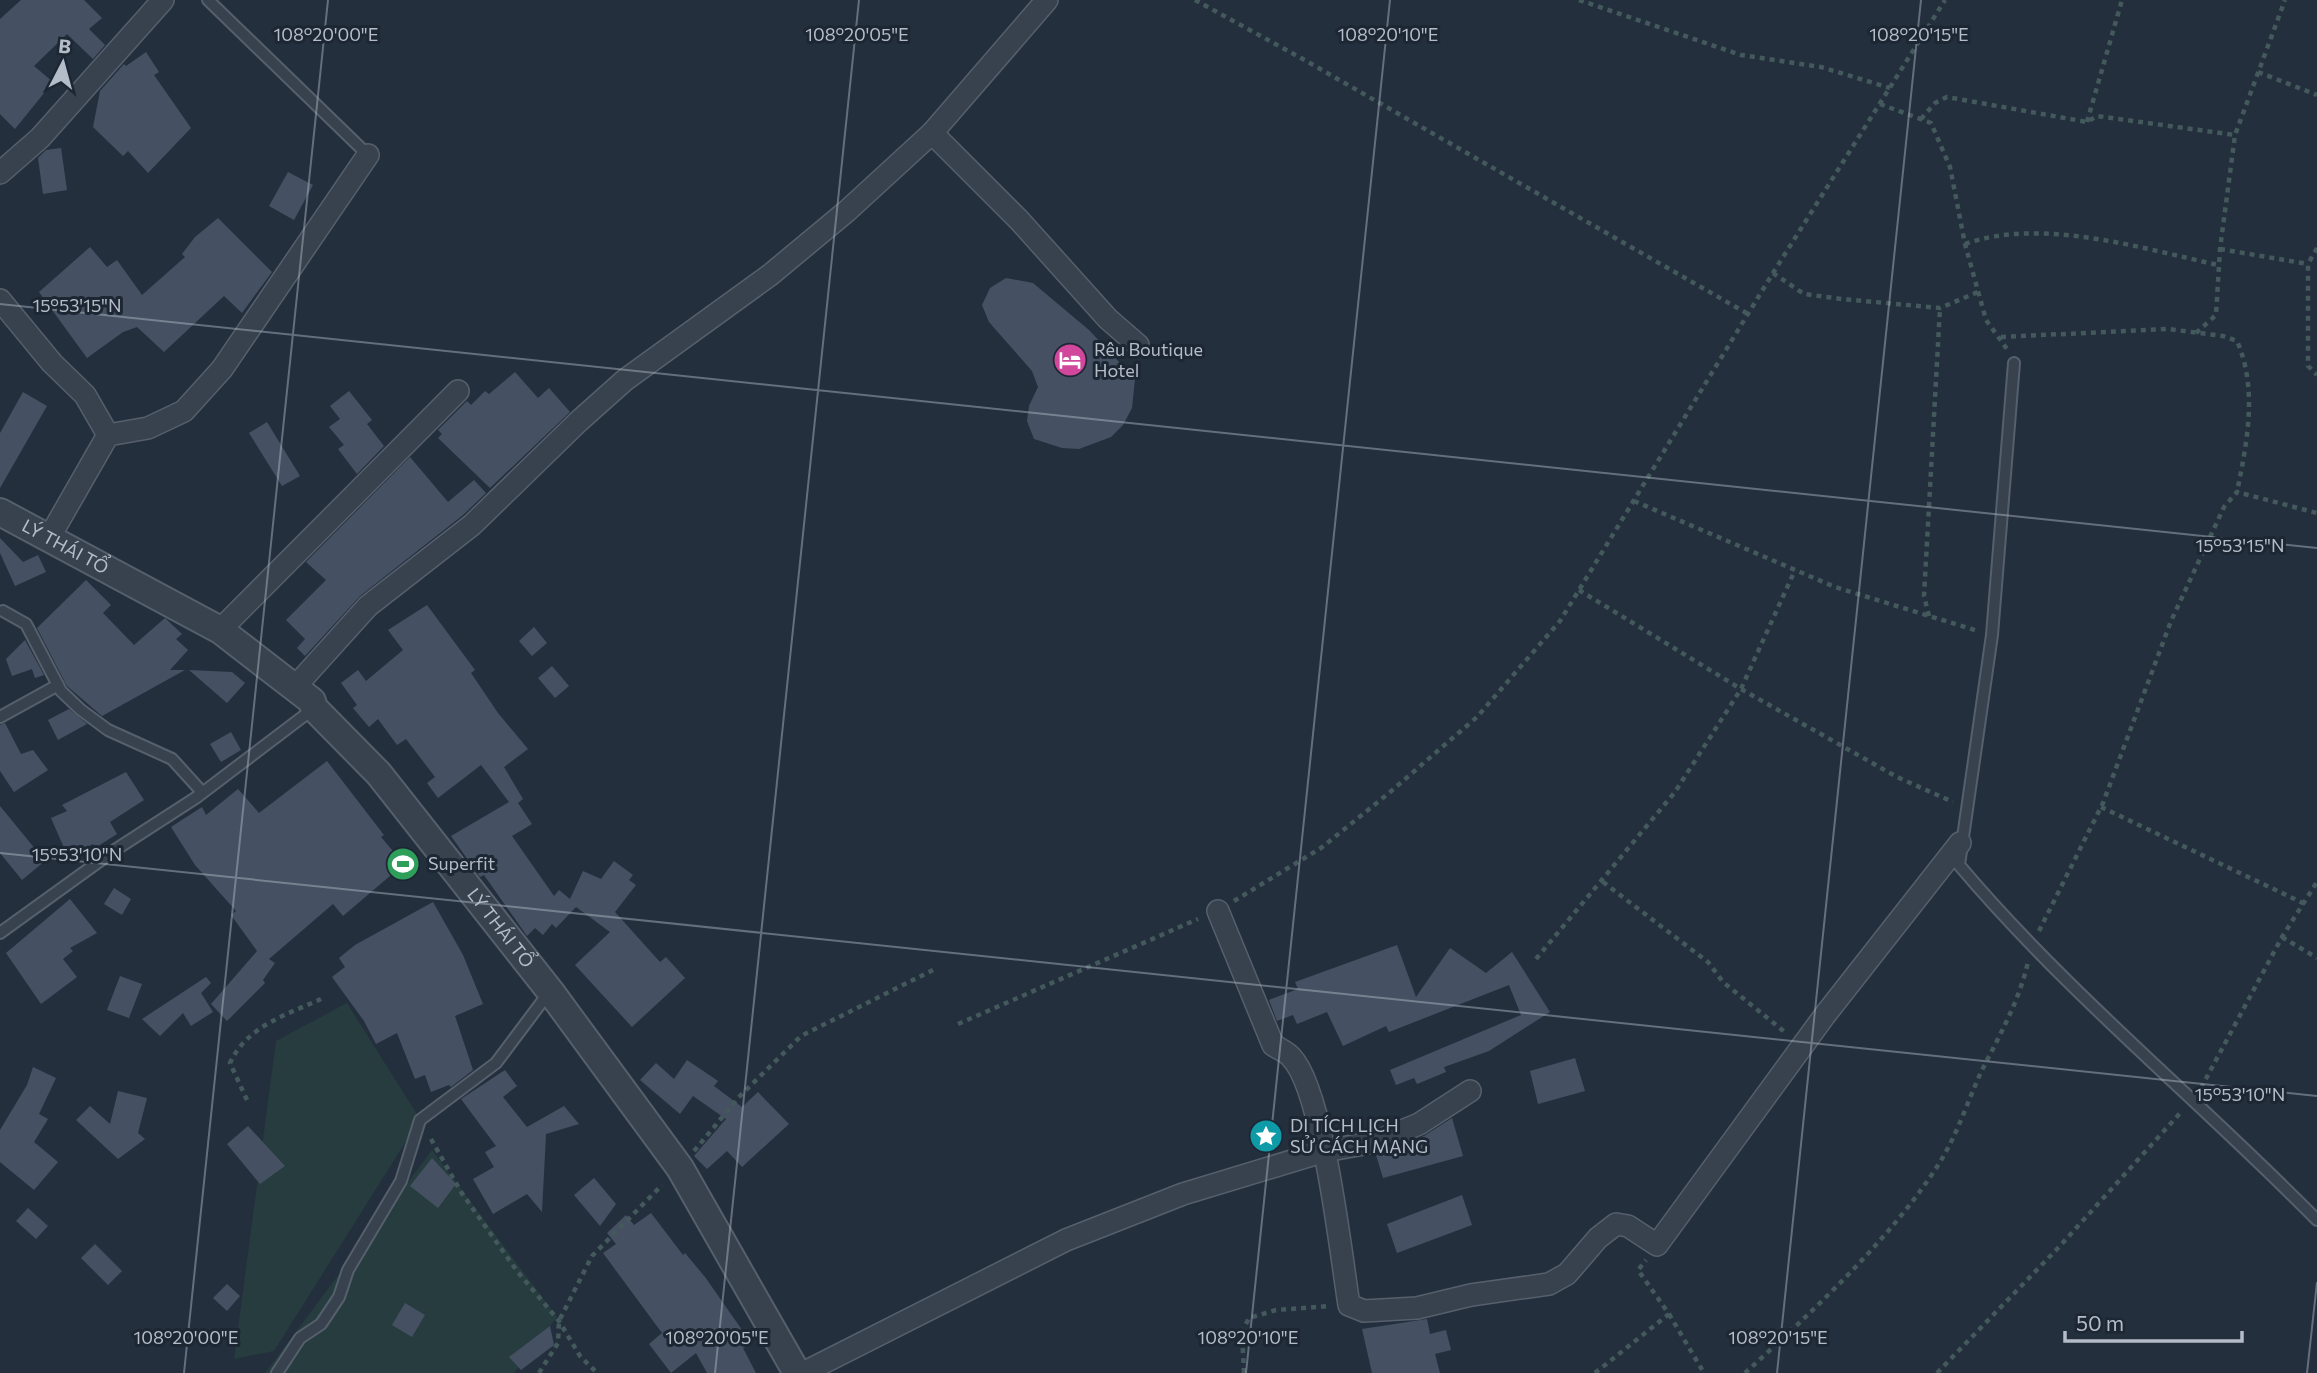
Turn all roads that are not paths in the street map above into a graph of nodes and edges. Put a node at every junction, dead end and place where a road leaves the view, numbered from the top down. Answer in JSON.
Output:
{"nodes":[{"id":1,"x":163,"y":0,"type":"edge"},
{"id":2,"x":208,"y":0,"type":"edge"},
{"id":3,"x":1047,"y":0,"type":"edge"},
{"id":4,"x":932,"y":133,"type":"junction"},
{"id":5,"x":368,"y":155,"type":"joint"},
{"id":6,"x":0,"y":173,"type":"edge"},
{"id":7,"x":0,"y":300,"type":"edge"},
{"id":8,"x":1139,"y":345,"type":"dead end"},
{"id":9,"x":2014,"y":363,"type":"road end"},
{"id":10,"x":458,"y":391,"type":"dead end"},
{"id":11,"x":108,"y":435,"type":"junction"},
{"id":12,"x":0,"y":512,"type":"edge"},
{"id":13,"x":49,"y":538,"type":"junction"},
{"id":14,"x":3,"y":611,"type":"dead end"},
{"id":15,"x":220,"y":630,"type":"junction"},
{"id":16,"x":58,"y":685,"type":"junction"},
{"id":17,"x":294,"y":688,"type":"junction"},
{"id":18,"x":314,"y":708,"type":"junction"},
{"id":19,"x":0,"y":717,"type":"edge"},
{"id":20,"x":202,"y":792,"type":"junction"},
{"id":21,"x":1960,"y":843,"type":"junction"},
{"id":22,"x":1218,"y":911,"type":"road end"},
{"id":23,"x":0,"y":933,"type":"edge"},
{"id":24,"x":550,"y":991,"type":"junction"},
{"id":25,"x":1469,"y":1091,"type":"dead end"},
{"id":26,"x":1325,"y":1151,"type":"junction"},
{"id":27,"x":2317,"y":1220,"type":"edge"},
{"id":28,"x":277,"y":1373,"type":"edge"},
{"id":29,"x":797,"y":1373,"type":"edge"},
{"id":30,"x":803,"y":1373,"type":"edge"}],
"edges":[{"from":1,"to":6,"type":"street"},
{"from":2,"to":5,"type":"lane"},
{"from":3,"to":4,"type":"street"},
{"from":4,"to":8,"type":"street"},
{"from":4,"to":17,"type":"street"},
{"from":5,"to":11,"type":"street"},
{"from":7,"to":11,"type":"street"},
{"from":9,"to":21,"type":"lane"},
{"from":10,"to":15,"type":"street"},
{"from":11,"to":13,"type":"street"},
{"from":12,"to":13,"type":"street","name":"LÝ THÁI TỔ"},
{"from":13,"to":15,"type":"street","name":"LÝ THÁI TỔ"},
{"from":14,"to":16,"type":"lane"},
{"from":15,"to":17,"type":"street","name":"LÝ THÁI TỔ"},
{"from":16,"to":19,"type":"lane"},
{"from":16,"to":20,"type":"lane"},
{"from":17,"to":18,"type":"street","name":"LÝ THÁI TỔ"},
{"from":18,"to":20,"type":"lane"},
{"from":18,"to":24,"type":"street","name":"LÝ THÁI TỔ"},
{"from":20,"to":23,"type":"lane"},
{"from":21,"to":26,"type":"street"},
{"from":21,"to":27,"type":"lane"},
{"from":22,"to":26,"type":"street"},
{"from":24,"to":28,"type":"lane"},
{"from":24,"to":29,"type":"street","name":"LÝ THÁI TỔ"},
{"from":25,"to":26,"type":"street"},
{"from":26,"to":30,"type":"street"}]}
